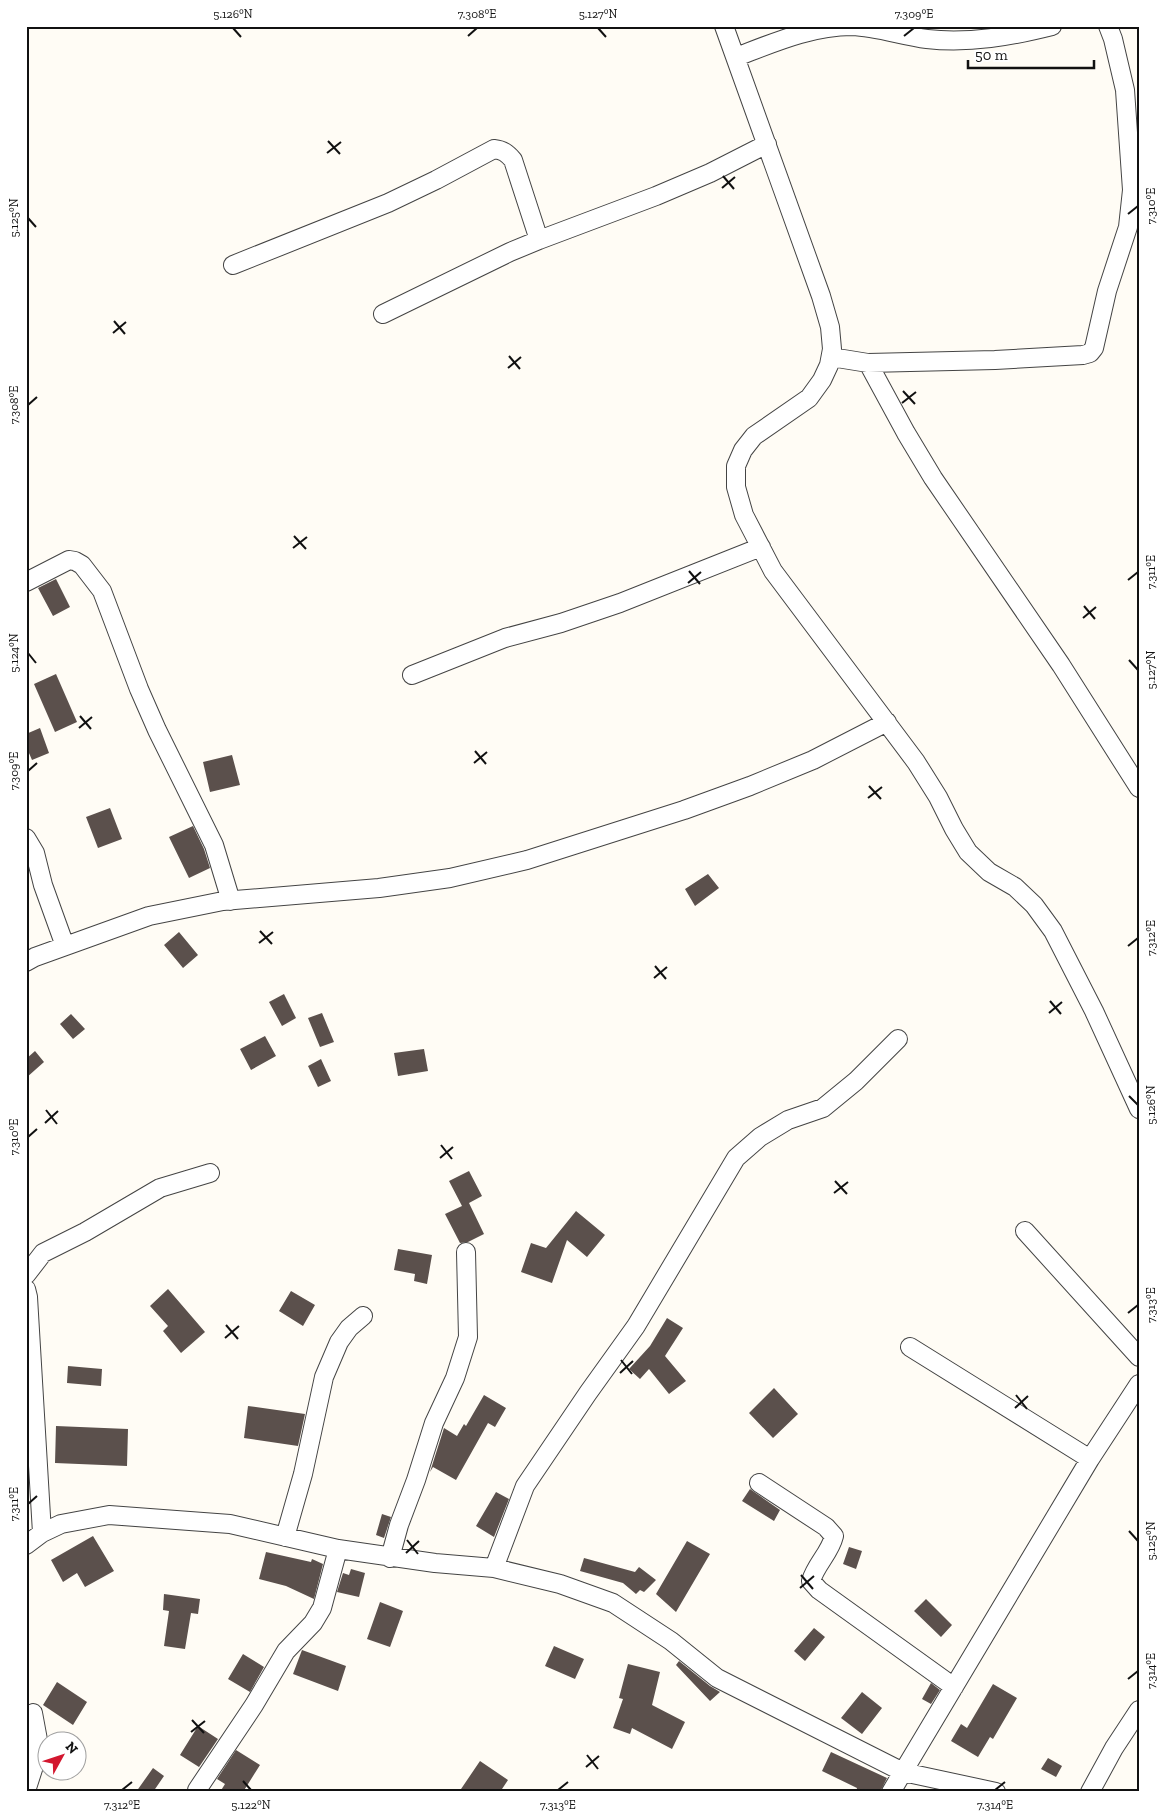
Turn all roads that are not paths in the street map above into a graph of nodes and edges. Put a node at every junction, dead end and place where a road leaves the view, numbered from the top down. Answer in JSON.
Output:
{"nodes":[{"id":1,"x":724,"y":26,"type":"edge"},
{"id":2,"x":1052,"y":26,"type":"edge"},
{"id":3,"x":1108,"y":26,"type":"edge"},
{"id":4,"x":736,"y":57,"type":"junction"},
{"id":5,"x":767,"y":144,"type":"junction"},
{"id":6,"x":1135,"y":190,"type":"edge"},
{"id":7,"x":539,"y":240,"type":"junction"},
{"id":8,"x":233,"y":265,"type":"dead end"},
{"id":9,"x":383,"y":314,"type":"dead end"},
{"id":10,"x":831,"y":357,"type":"junction"},
{"id":11,"x":868,"y":363,"type":"junction"},
{"id":12,"x":761,"y":548,"type":"junction"},
{"id":13,"x":26,"y":582,"type":"edge"},
{"id":14,"x":412,"y":675,"type":"dead end"},
{"id":15,"x":887,"y":722,"type":"junction"},
{"id":16,"x":1139,"y":788,"type":"edge"},
{"id":17,"x":26,"y":838,"type":"edge"},
{"id":18,"x":231,"y":901,"type":"junction"},
{"id":19,"x":65,"y":946,"type":"junction"},
{"id":20,"x":26,"y":962,"type":"edge"},
{"id":21,"x":898,"y":1039,"type":"dead end"},
{"id":22,"x":1139,"y":1109,"type":"edge"},
{"id":23,"x":210,"y":1173,"type":"dead end"},
{"id":24,"x":1025,"y":1231,"type":"dead end"},
{"id":25,"x":466,"y":1252,"type":"dead end"},
{"id":26,"x":26,"y":1275,"type":"edge"},
{"id":27,"x":26,"y":1289,"type":"edge"},
{"id":28,"x":363,"y":1316,"type":"dead end"},
{"id":29,"x":910,"y":1346,"type":"dead end"},
{"id":30,"x":1139,"y":1357,"type":"edge"},
{"id":31,"x":1139,"y":1384,"type":"edge"},
{"id":32,"x":1090,"y":1459,"type":"junction"},
{"id":33,"x":759,"y":1483,"type":"dead end"},
{"id":34,"x":42,"y":1533,"type":"junction"},
{"id":35,"x":285,"y":1537,"type":"junction"},
{"id":36,"x":26,"y":1545,"type":"edge"},
{"id":37,"x":338,"y":1549,"type":"junction"},
{"id":38,"x":390,"y":1558,"type":"junction"},
{"id":39,"x":494,"y":1568,"type":"junction"},
{"id":40,"x":954,"y":1687,"type":"junction"},
{"id":41,"x":1139,"y":1710,"type":"edge"},
{"id":42,"x":32,"y":1713,"type":"dead end"},
{"id":43,"x":903,"y":1772,"type":"junction"},
{"id":44,"x":196,"y":1790,"type":"dead end"},
{"id":45,"x":26,"y":1791,"type":"edge"},
{"id":46,"x":891,"y":1792,"type":"edge"},
{"id":47,"x":996,"y":1792,"type":"edge"},
{"id":48,"x":1090,"y":1792,"type":"edge"}],
"edges":[{"from":1,"to":4,"type":"street"},
{"from":2,"to":4,"type":"street"},
{"from":3,"to":6,"type":"street"},
{"from":4,"to":5,"type":"street"},
{"from":5,"to":7,"type":"street"},
{"from":5,"to":10,"type":"street"},
{"from":6,"to":11,"type":"street"},
{"from":7,"to":8,"type":"street"},
{"from":7,"to":9,"type":"street"},
{"from":10,"to":11,"type":"street"},
{"from":10,"to":12,"type":"street"},
{"from":11,"to":16,"type":"street"},
{"from":12,"to":14,"type":"street"},
{"from":12,"to":15,"type":"street"},
{"from":13,"to":18,"type":"street"},
{"from":15,"to":18,"type":"street"},
{"from":15,"to":22,"type":"street"},
{"from":17,"to":19,"type":"street"},
{"from":18,"to":19,"type":"street"},
{"from":19,"to":20,"type":"street"},
{"from":21,"to":39,"type":"street"},
{"from":23,"to":26,"type":"street"},
{"from":24,"to":30,"type":"street"},
{"from":25,"to":38,"type":"street"},
{"from":27,"to":34,"type":"street"},
{"from":28,"to":35,"type":"street"},
{"from":29,"to":32,"type":"street"},
{"from":31,"to":32,"type":"street"},
{"from":32,"to":40,"type":"street"},
{"from":33,"to":40,"type":"street"},
{"from":34,"to":35,"type":"street"},
{"from":34,"to":36,"type":"street"},
{"from":35,"to":37,"type":"street"},
{"from":37,"to":38,"type":"street"},
{"from":37,"to":44,"type":"street"},
{"from":38,"to":39,"type":"street"},
{"from":39,"to":43,"type":"street"},
{"from":40,"to":43,"type":"street"},
{"from":41,"to":48,"type":"street"},
{"from":42,"to":45,"type":"street"},
{"from":43,"to":46,"type":"street"},
{"from":43,"to":47,"type":"street"}]}
